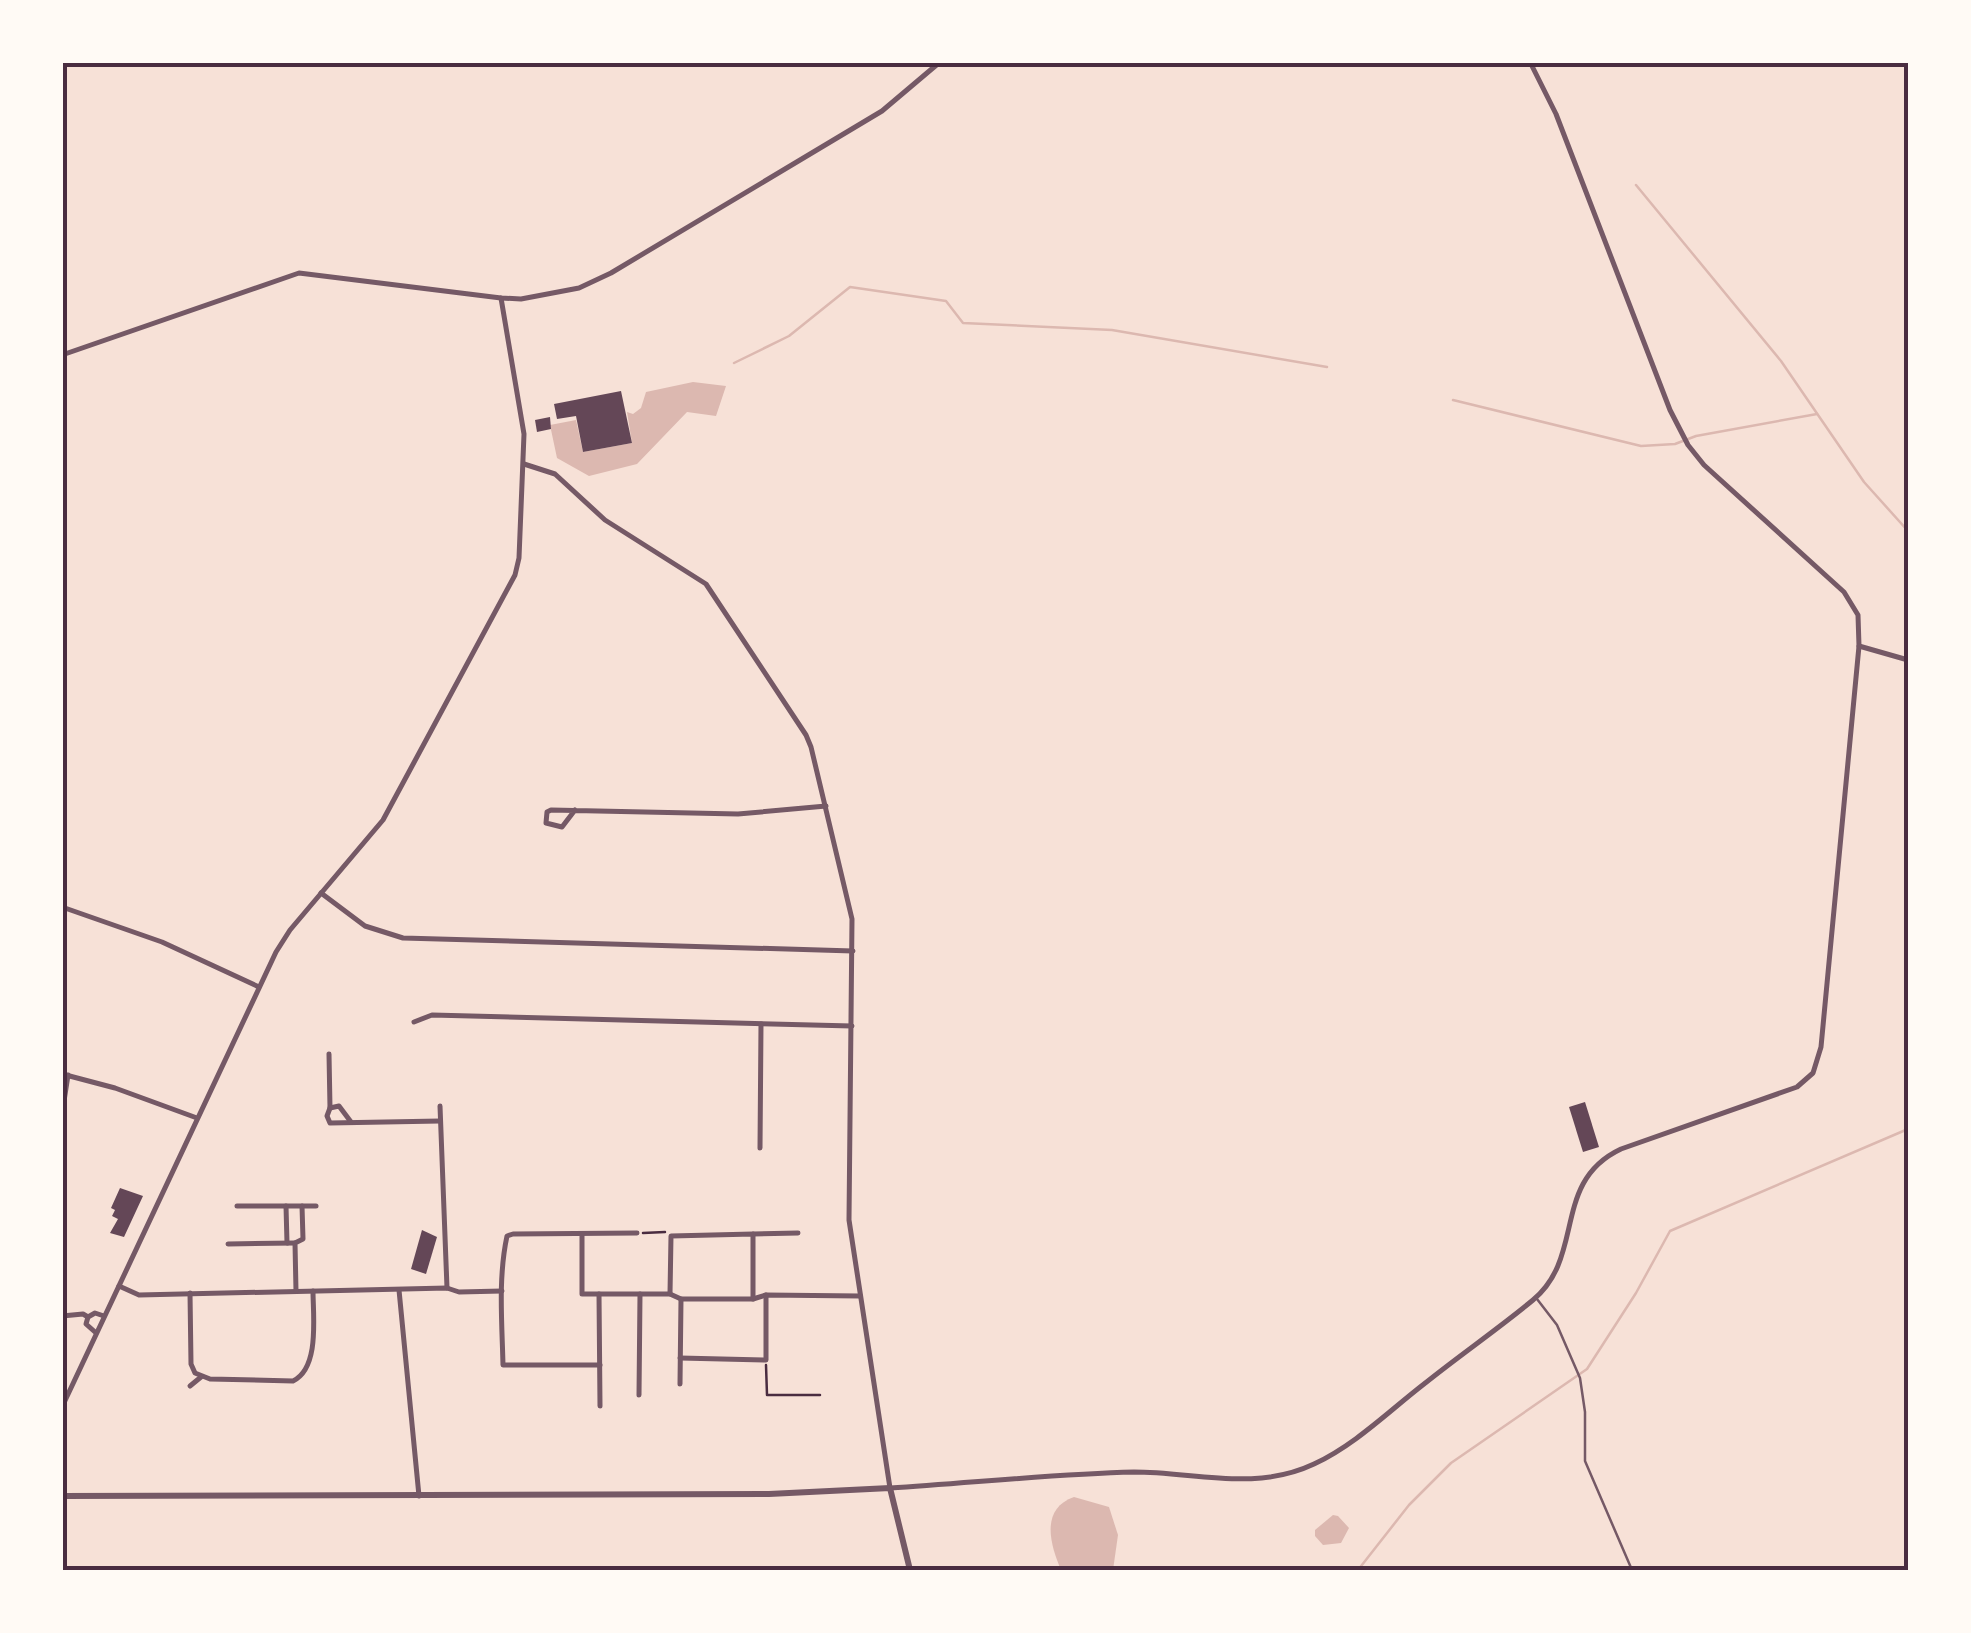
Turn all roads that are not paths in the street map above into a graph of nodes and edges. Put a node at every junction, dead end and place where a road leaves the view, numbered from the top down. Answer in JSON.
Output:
{"nodes":[{"id":1,"x":940,"y":62,"type":"edge"},
{"id":2,"x":1530,"y":62,"type":"edge"},
{"id":3,"x":501,"y":298,"type":"junction"},
{"id":4,"x":62,"y":354,"type":"edge"},
{"id":5,"x":524,"y":464,"type":"junction"},
{"id":6,"x":1859,"y":646,"type":"junction"},
{"id":7,"x":1908,"y":660,"type":"edge"},
{"id":8,"x":826,"y":806,"type":"junction"},
{"id":9,"x":575,"y":810,"type":"junction"},
{"id":10,"x":321,"y":894,"type":"junction"},
{"id":11,"x":62,"y":907,"type":"edge"},
{"id":12,"x":853,"y":951,"type":"junction"},
{"id":13,"x":259,"y":986,"type":"junction"},
{"id":14,"x":414,"y":1022,"type":"dead end"},
{"id":15,"x":761,"y":1024,"type":"junction"},
{"id":16,"x":852,"y":1026,"type":"junction"},
{"id":17,"x":328,"y":1054,"type":"dead end"},
{"id":18,"x":65,"y":1075,"type":"edge"},
{"id":19,"x":440,"y":1106,"type":"dead end"},
{"id":20,"x":330,"y":1108,"type":"junction"},
{"id":21,"x":62,"y":1114,"type":"edge"},
{"id":22,"x":197,"y":1118,"type":"junction"},
{"id":23,"x":440,"y":1121,"type":"junction"},
{"id":24,"x":352,"y":1122,"type":"junction"},
{"id":25,"x":760,"y":1148,"type":"dead end"},
{"id":26,"x":237,"y":1206,"type":"dead end"},
{"id":27,"x":286,"y":1206,"type":"junction"},
{"id":28,"x":302,"y":1206,"type":"junction"},
{"id":29,"x":316,"y":1206,"type":"dead end"},
{"id":30,"x":637,"y":1233,"type":"road end"},
{"id":31,"x":798,"y":1233,"type":"dead end"},
{"id":32,"x":582,"y":1234,"type":"junction"},
{"id":33,"x":752,"y":1234,"type":"junction"},
{"id":34,"x":291,"y":1243,"type":"junction"},
{"id":35,"x":228,"y":1244,"type":"dead end"},
{"id":36,"x":120,"y":1286,"type":"junction"},
{"id":37,"x":447,"y":1288,"type":"junction"},
{"id":38,"x":399,"y":1289,"type":"junction"},
{"id":39,"x":296,"y":1291,"type":"junction"},
{"id":40,"x":312,"y":1291,"type":"junction"},
{"id":41,"x":502,"y":1292,"type":"junction"},
{"id":42,"x":190,"y":1293,"type":"junction"},
{"id":43,"x":599,"y":1294,"type":"junction"},
{"id":44,"x":640,"y":1294,"type":"junction"},
{"id":45,"x":670,"y":1294,"type":"junction"},
{"id":46,"x":766,"y":1295,"type":"junction"},
{"id":47,"x":860,"y":1296,"type":"junction"},
{"id":48,"x":1536,"y":1298,"type":"junction"},
{"id":49,"x":681,"y":1299,"type":"junction"},
{"id":50,"x":753,"y":1299,"type":"junction"},
{"id":51,"x":62,"y":1316,"type":"edge"},
{"id":52,"x":104,"y":1316,"type":"junction"},
{"id":53,"x":88,"y":1317,"type":"junction"},
{"id":54,"x":96,"y":1332,"type":"junction"},
{"id":55,"x":680,"y":1358,"type":"junction"},
{"id":56,"x":600,"y":1365,"type":"junction"},
{"id":57,"x":201,"y":1377,"type":"junction"},
{"id":58,"x":680,"y":1384,"type":"dead end"},
{"id":59,"x":190,"y":1386,"type":"dead end"},
{"id":60,"x":639,"y":1395,"type":"dead end"},
{"id":61,"x":600,"y":1406,"type":"dead end"},
{"id":62,"x":62,"y":1408,"type":"edge"},
{"id":63,"x":890,"y":1488,"type":"junction"},
{"id":64,"x":62,"y":1496,"type":"edge"},
{"id":65,"x":418,"y":1496,"type":"junction"},
{"id":66,"x":910,"y":1570,"type":"edge"},
{"id":67,"x":1632,"y":1570,"type":"edge"}],
"edges":[{"from":1,"to":3,"type":"street"},
{"from":2,"to":6,"type":"street"},
{"from":3,"to":4,"type":"street"},
{"from":3,"to":5,"type":"street"},
{"from":5,"to":8,"type":"street"},
{"from":5,"to":10,"type":"street"},
{"from":6,"to":7,"type":"street"},
{"from":6,"to":48,"type":"street"},
{"from":8,"to":9,"type":"street"},
{"from":8,"to":12,"type":"street"},
{"from":9,"to":9,"type":"street"},
{"from":10,"to":12,"type":"street"},
{"from":10,"to":13,"type":"street"},
{"from":11,"to":13,"type":"street"},
{"from":12,"to":16,"type":"street"},
{"from":13,"to":22,"type":"street"},
{"from":14,"to":15,"type":"street"},
{"from":15,"to":16,"type":"street"},
{"from":15,"to":25,"type":"street"},
{"from":16,"to":47,"type":"street"},
{"from":17,"to":20,"type":"street"},
{"from":18,"to":21,"type":"street"},
{"from":18,"to":22,"type":"street"},
{"from":19,"to":23,"type":"street"},
{"from":20,"to":24,"type":"street"},
{"from":20,"to":24,"type":"street"},
{"from":22,"to":36,"type":"street"},
{"from":23,"to":24,"type":"street"},
{"from":23,"to":37,"type":"street"},
{"from":26,"to":27,"type":"street"},
{"from":27,"to":28,"type":"street"},
{"from":27,"to":34,"type":"street"},
{"from":28,"to":29,"type":"street"},
{"from":28,"to":34,"type":"street"},
{"from":30,"to":32,"type":"street"},
{"from":31,"to":33,"type":"street"},
{"from":32,"to":41,"type":"street"},
{"from":32,"to":43,"type":"street"},
{"from":33,"to":45,"type":"street"},
{"from":33,"to":50,"type":"street"},
{"from":34,"to":35,"type":"street"},
{"from":34,"to":39,"type":"street"},
{"from":36,"to":42,"type":"street"},
{"from":36,"to":52,"type":"street"},
{"from":37,"to":38,"type":"street"},
{"from":37,"to":41,"type":"street"},
{"from":38,"to":40,"type":"street"},
{"from":38,"to":65,"type":"street"},
{"from":39,"to":40,"type":"street"},
{"from":39,"to":42,"type":"street"},
{"from":40,"to":57,"type":"street"},
{"from":41,"to":56,"type":"street"},
{"from":42,"to":57,"type":"street"},
{"from":43,"to":44,"type":"street"},
{"from":43,"to":56,"type":"street"},
{"from":44,"to":45,"type":"street"},
{"from":44,"to":60,"type":"street"},
{"from":45,"to":49,"type":"street"},
{"from":46,"to":47,"type":"street"},
{"from":46,"to":50,"type":"street"},
{"from":46,"to":55,"type":"street"},
{"from":47,"to":63,"type":"street"},
{"from":48,"to":63,"type":"street"},
{"from":48,"to":67,"type":"lane"},
{"from":49,"to":50,"type":"street"},
{"from":49,"to":55,"type":"street"},
{"from":51,"to":53,"type":"street"},
{"from":52,"to":53,"type":"street"},
{"from":52,"to":54,"type":"street"},
{"from":53,"to":54,"type":"street"},
{"from":54,"to":62,"type":"street"},
{"from":55,"to":58,"type":"street"},
{"from":56,"to":61,"type":"street"},
{"from":57,"to":59,"type":"street"},
{"from":63,"to":65,"type":"street"},
{"from":63,"to":66,"type":"street"},
{"from":64,"to":65,"type":"street"}]}
